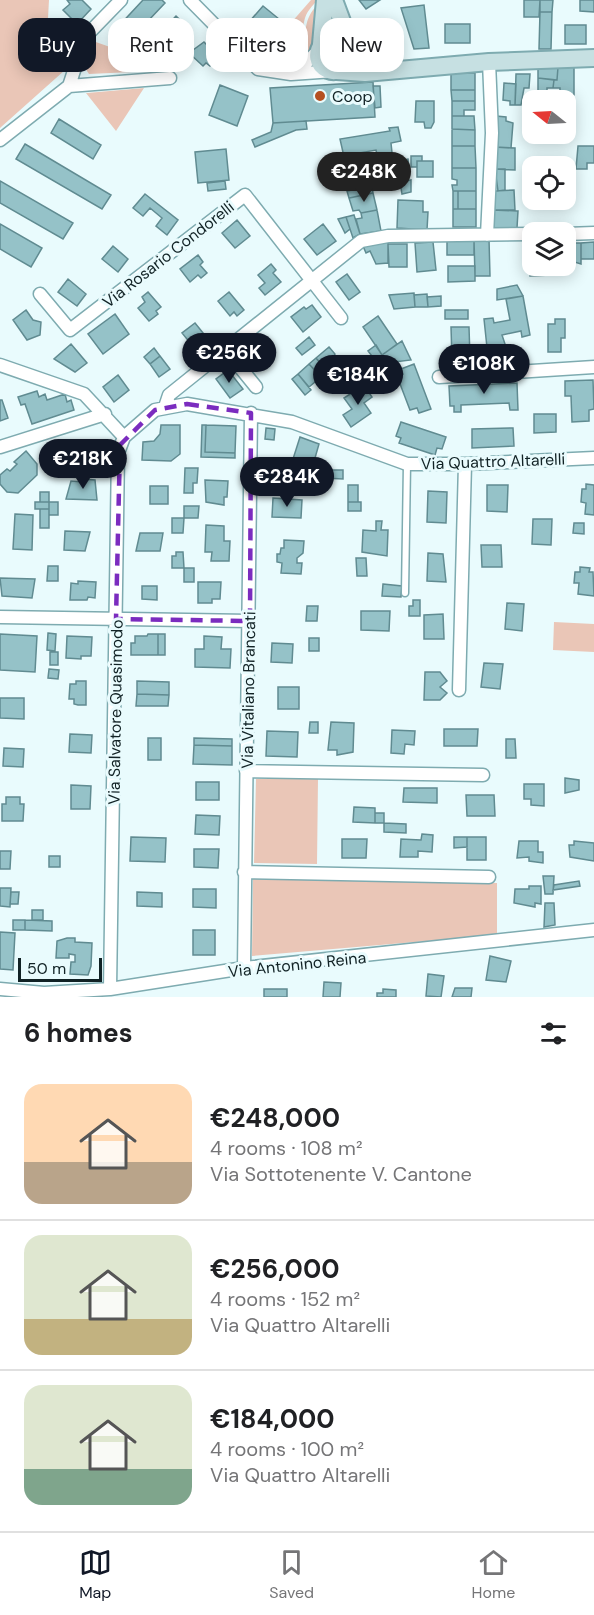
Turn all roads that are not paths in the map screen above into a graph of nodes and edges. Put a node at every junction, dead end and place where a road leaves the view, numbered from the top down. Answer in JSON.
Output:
{"nodes":[{"id":1,"x":121,"y":0,"type":"edge"},
{"id":2,"x":190,"y":0,"type":"edge"},
{"id":3,"x":325,"y":0,"type":"edge"},
{"id":4,"x":334,"y":0,"type":"edge"},
{"id":5,"x":323,"y":18,"type":"edge"},
{"id":6,"x":340,"y":18,"type":"edge"},
{"id":7,"x":320,"y":47,"type":"edge"},
{"id":8,"x":594,"y":58,"type":"edge"},
{"id":9,"x":489,"y":62,"type":"junction"},
{"id":10,"x":404,"y":68,"type":"edge"},
{"id":11,"x":332,"y":72,"type":"edge"},
{"id":12,"x":346,"y":72,"type":"edge"},
{"id":13,"x":364,"y":72,"type":"edge"},
{"id":14,"x":276,"y":73,"type":"junction"},
{"id":15,"x":170,"y":78,"type":"dead end"},
{"id":16,"x":69,"y":86,"type":"junction"},
{"id":17,"x":0,"y":140,"type":"edge"},
{"id":18,"x":594,"y":233,"type":"edge"},
{"id":19,"x":522,"y":234,"type":"edge"},
{"id":20,"x":576,"y":234,"type":"edge"},
{"id":21,"x":487,"y":236,"type":"junction"},
{"id":22,"x":311,"y":281,"type":"junction"},
{"id":23,"x":40,"y":294,"type":"dead end"},
{"id":24,"x":341,"y":318,"type":"dead end"},
{"id":25,"x":226,"y":350,"type":"junction"},
{"id":26,"x":0,"y":365,"type":"edge"},
{"id":27,"x":594,"y":367,"type":"edge"},
{"id":28,"x":439,"y":377,"type":"dead end"},
{"id":29,"x":256,"y":387,"type":"dead end"},
{"id":30,"x":165,"y":407,"type":"junction"},
{"id":31,"x":251,"y":413,"type":"junction"},
{"id":32,"x":105,"y":414,"type":"junction"},
{"id":33,"x":124,"y":437,"type":"junction"},
{"id":34,"x":0,"y":447,"type":"edge"},
{"id":35,"x":594,"y":458,"type":"edge"},
{"id":36,"x":407,"y":464,"type":"junction"},
{"id":37,"x":465,"y":464,"type":"junction"},
{"id":38,"x":405,"y":593,"type":"dead end"},
{"id":39,"x":0,"y":617,"type":"edge"},
{"id":40,"x":116,"y":619,"type":"junction"},
{"id":41,"x":250,"y":621,"type":"junction"},
{"id":42,"x":459,"y":690,"type":"dead end"},
{"id":43,"x":246,"y":771,"type":"junction"},
{"id":44,"x":483,"y":775,"type":"dead end"},
{"id":45,"x":244,"y":872,"type":"junction"},
{"id":46,"x":489,"y":877,"type":"dead end"},
{"id":47,"x":594,"y":930,"type":"edge"},
{"id":48,"x":244,"y":968,"type":"junction"},
{"id":49,"x":0,"y":989,"type":"edge"},
{"id":50,"x":110,"y":989,"type":"junction"}],
"edges":[{"from":1,"to":16,"type":"street"},
{"from":2,"to":14,"type":"street"},
{"from":3,"to":5,"type":"main road"},
{"from":4,"to":6,"type":"main road"},
{"from":7,"to":14,"type":"street"},
{"from":8,"to":9,"type":"main road"},
{"from":9,"to":10,"type":"main road"},
{"from":9,"to":21,"type":"street"},
{"from":11,"to":14,"type":"street"},
{"from":12,"to":13,"type":"main road"},
{"from":15,"to":16,"type":"street"},
{"from":16,"to":17,"type":"street"},
{"from":18,"to":20,"type":"street"},
{"from":19,"to":21,"type":"street"},
{"from":21,"to":22,"type":"street"},
{"from":22,"to":23,"type":"street","name":"Via Rosario Condorelli"},
{"from":22,"to":24,"type":"street"},
{"from":22,"to":25,"type":"street"},
{"from":25,"to":29,"type":"street"},
{"from":25,"to":30,"type":"street"},
{"from":26,"to":32,"type":"street"},
{"from":27,"to":28,"type":"street"},
{"from":30,"to":31,"type":"street","name":"Via Quattro Altarelli"},
{"from":30,"to":33,"type":"street","name":"Via Quattro Altarelli"},
{"from":31,"to":36,"type":"street","name":"Via Quattro Altarelli"},
{"from":31,"to":41,"type":"street","name":"Via Vitaliano Brancati"},
{"from":32,"to":33,"type":"street"},
{"from":32,"to":34,"type":"street"},
{"from":33,"to":40,"type":"street","name":"Via Salvatore Quasimodo"},
{"from":35,"to":37,"type":"street","name":"Via Quattro Altarelli"},
{"from":36,"to":37,"type":"street","name":"Via Quattro Altarelli"},
{"from":36,"to":38,"type":"lane"},
{"from":37,"to":42,"type":"street"},
{"from":39,"to":40,"type":"street"},
{"from":40,"to":41,"type":"street"},
{"from":40,"to":50,"type":"street","name":"Via Salvatore Quasimodo"},
{"from":41,"to":43,"type":"street","name":"Via Vitaliano Brancati"},
{"from":43,"to":44,"type":"street"},
{"from":43,"to":45,"type":"street","name":"Via Vitaliano Brancati"},
{"from":45,"to":46,"type":"street"},
{"from":45,"to":48,"type":"street","name":"Via Vitaliano Brancati"},
{"from":47,"to":48,"type":"street","name":"Via Antonino Reina"},
{"from":48,"to":50,"type":"street","name":"Via Antonino Reina"},
{"from":49,"to":50,"type":"street","name":"Via Antonino Reina"}]}
